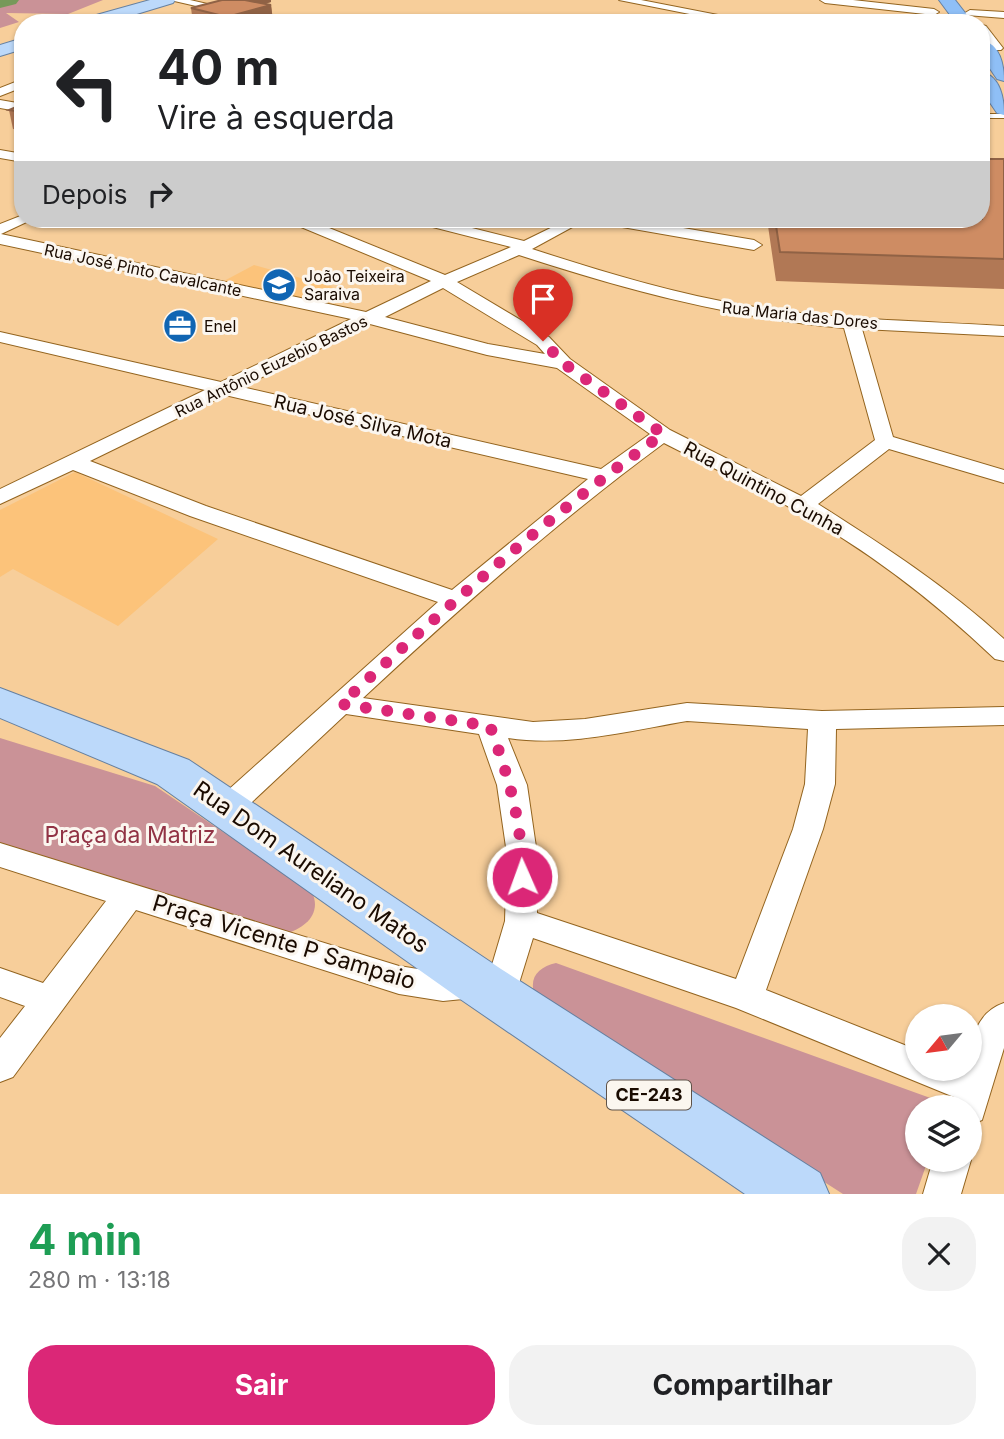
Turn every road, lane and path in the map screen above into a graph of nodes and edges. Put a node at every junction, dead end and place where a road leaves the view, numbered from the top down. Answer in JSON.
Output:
{"nodes":[{"id":1,"x":167,"y":0,"type":"edge"},
{"id":2,"x":175,"y":0,"type":"edge"},
{"id":3,"x":624,"y":0,"type":"edge"},
{"id":4,"x":825,"y":0,"type":"edge"},
{"id":5,"x":947,"y":0,"type":"edge"},
{"id":6,"x":934,"y":12,"type":"edge"},
{"id":7,"x":119,"y":14,"type":"edge"},
{"id":8,"x":243,"y":14,"type":"edge"},
{"id":9,"x":703,"y":14,"type":"edge"},
{"id":10,"x":964,"y":14,"type":"edge"},
{"id":11,"x":990,"y":56,"type":"edge"},
{"id":12,"x":1004,"y":109,"type":"edge"},
{"id":13,"x":318,"y":228,"type":"edge"},
{"id":14,"x":450,"y":228,"type":"edge"},
{"id":15,"x":562,"y":228,"type":"edge"},
{"id":16,"x":657,"y":228,"type":"edge"},
{"id":17,"x":0,"y":239,"type":"edge"},
{"id":18,"x":754,"y":245,"type":"dead end"},
{"id":19,"x":522,"y":248,"type":"junction"},
{"id":20,"x":444,"y":281,"type":"junction"},
{"id":21,"x":369,"y":318,"type":"junction"},
{"id":22,"x":851,"y":322,"type":"junction"},
{"id":23,"x":1004,"y":331,"type":"edge"},
{"id":24,"x":0,"y":337,"type":"edge"},
{"id":25,"x":563,"y":363,"type":"junction"},
{"id":26,"x":225,"y":389,"type":"junction"},
{"id":27,"x":663,"y":434,"type":"junction"},
{"id":28,"x":886,"y":441,"type":"junction"},
{"id":29,"x":73,"y":462,"type":"junction"},
{"id":30,"x":603,"y":476,"type":"junction"},
{"id":31,"x":1004,"y":477,"type":"edge"},
{"id":32,"x":0,"y":497,"type":"edge"},
{"id":33,"x":803,"y":505,"type":"junction"},
{"id":34,"x":454,"y":599,"type":"junction"},
{"id":35,"x":1004,"y":653,"type":"edge"},
{"id":36,"x":0,"y":702,"type":"edge"},
{"id":37,"x":341,"y":704,"type":"junction"},
{"id":38,"x":1004,"y":716,"type":"edge"},
{"id":39,"x":822,"y":720,"type":"junction"},
{"id":40,"x":490,"y":726,"type":"junction"},
{"id":41,"x":227,"y":807,"type":"junction"},
{"id":42,"x":0,"y":855,"type":"edge"},
{"id":43,"x":129,"y":895,"type":"junction"},
{"id":44,"x":521,"y":921,"type":"junction"},
{"id":45,"x":0,"y":982,"type":"edge"},
{"id":46,"x":491,"y":990,"type":"junction"},
{"id":47,"x":746,"y":998,"type":"junction"},
{"id":48,"x":50,"y":1000,"type":"junction"},
{"id":49,"x":1001,"y":1019,"type":"edge"},
{"id":50,"x":905,"y":1061,"type":"edge"},
{"id":51,"x":0,"y":1066,"type":"edge"},
{"id":52,"x":947,"y":1082,"type":"edge"},
{"id":53,"x":967,"y":1095,"type":"edge"},
{"id":54,"x":973,"y":1095,"type":"edge"},
{"id":55,"x":949,"y":1172,"type":"edge"},
{"id":56,"x":798,"y":1194,"type":"edge"},
{"id":57,"x":942,"y":1194,"type":"edge"}],
"edges":[{"from":1,"to":7,"type":"main road"},
{"from":2,"to":8,"type":"street"},
{"from":3,"to":9,"type":"street"},
{"from":4,"to":6,"type":"street"},
{"from":5,"to":10,"type":"highway"},
{"from":11,"to":12,"type":"highway"},
{"from":13,"to":20,"type":"street","name":"Rua Quintino Cunha"},
{"from":14,"to":19,"type":"street","name":"Rua Maria das Dores"},
{"from":15,"to":19,"type":"street","name":"Rua Antônio Euzebio Bastos"},
{"from":16,"to":18,"type":"street"},
{"from":17,"to":21,"type":"street","name":"Rua José Pinto Cavalcante"},
{"from":19,"to":20,"type":"street","name":"Rua Antônio Euzebio Bastos"},
{"from":19,"to":22,"type":"street","name":"Rua Maria das Dores"},
{"from":20,"to":21,"type":"street","name":"Rua Antônio Euzebio Bastos"},
{"from":20,"to":25,"type":"street","name":"Rua Quintino Cunha"},
{"from":21,"to":25,"type":"street","name":"Rua José Pinto Cavalcante"},
{"from":21,"to":26,"type":"street","name":"Rua Antônio Euzebio Bastos"},
{"from":22,"to":23,"type":"street","name":"Rua Maria das Dores"},
{"from":22,"to":28,"type":"street"},
{"from":24,"to":26,"type":"street","name":"Rua José Silva Mota"},
{"from":25,"to":27,"type":"street","name":"Rua Quintino Cunha"},
{"from":26,"to":29,"type":"street","name":"Rua Antônio Euzebio Bastos"},
{"from":26,"to":30,"type":"street","name":"Rua José Silva Mota"},
{"from":27,"to":30,"type":"street"},
{"from":27,"to":33,"type":"street","name":"Rua Quintino Cunha"},
{"from":28,"to":31,"type":"street"},
{"from":28,"to":33,"type":"street"},
{"from":29,"to":32,"type":"street","name":"Rua Antônio Euzebio Bastos"},
{"from":29,"to":34,"type":"street"},
{"from":30,"to":34,"type":"street"},
{"from":33,"to":35,"type":"street","name":"Rua Quintino Cunha"},
{"from":34,"to":37,"type":"street"},
{"from":36,"to":41,"type":"main road","name":"Rua Dom Aureliano Matos","number":"CE-243"},
{"from":37,"to":40,"type":"street"},
{"from":37,"to":41,"type":"street"},
{"from":38,"to":39,"type":"street"},
{"from":39,"to":40,"type":"street"},
{"from":39,"to":47,"type":"street"},
{"from":40,"to":44,"type":"street"},
{"from":41,"to":46,"type":"main road","name":"Rua Dom Aureliano Matos","number":"CE-243"},
{"from":42,"to":43,"type":"street","name":"Praça Vicente P Sampaio"},
{"from":43,"to":46,"type":"street","name":"Praça Vicente P Sampaio"},
{"from":43,"to":48,"type":"street"},
{"from":44,"to":46,"type":"street"},
{"from":44,"to":47,"type":"street"},
{"from":45,"to":48,"type":"street"},
{"from":46,"to":56,"type":"main road","number":"CE-243"},
{"from":47,"to":50,"type":"street"},
{"from":48,"to":51,"type":"street"},
{"from":49,"to":54,"type":"street"},
{"from":52,"to":53,"type":"street"},
{"from":55,"to":57,"type":"street"}]}
